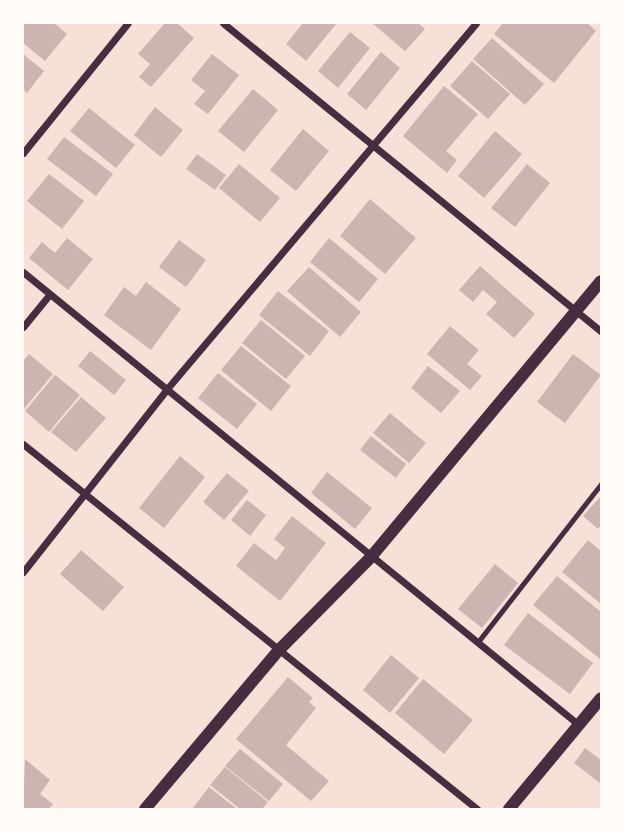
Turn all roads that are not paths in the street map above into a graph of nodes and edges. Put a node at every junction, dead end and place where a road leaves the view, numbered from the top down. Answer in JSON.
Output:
{"nodes":[{"id":1,"x":128,"y":23,"type":"edge"},
{"id":2,"x":223,"y":23,"type":"edge"},
{"id":3,"x":476,"y":23,"type":"edge"},
{"id":4,"x":370,"y":147,"type":"junction"},
{"id":5,"x":23,"y":153,"type":"edge"},
{"id":6,"x":23,"y":272,"type":"edge"},
{"id":7,"x":601,"y":281,"type":"edge"},
{"id":8,"x":49,"y":295,"type":"junction"},
{"id":9,"x":576,"y":310,"type":"junction"},
{"id":10,"x":23,"y":327,"type":"edge"},
{"id":11,"x":601,"y":331,"type":"edge"},
{"id":12,"x":166,"y":390,"type":"junction"},
{"id":13,"x":23,"y":444,"type":"edge"},
{"id":14,"x":601,"y":484,"type":"edge"},
{"id":15,"x":86,"y":493,"type":"junction"},
{"id":16,"x":371,"y":557,"type":"junction"},
{"id":17,"x":23,"y":572,"type":"edge"},
{"id":18,"x":477,"y":643,"type":"junction"},
{"id":19,"x":278,"y":651,"type":"junction"},
{"id":20,"x":601,"y":698,"type":"edge"},
{"id":21,"x":579,"y":725,"type":"junction"},
{"id":22,"x":145,"y":809,"type":"edge"},
{"id":23,"x":477,"y":809,"type":"edge"},
{"id":24,"x":509,"y":809,"type":"edge"}],
"edges":[{"from":1,"to":5,"type":"street"},
{"from":2,"to":4,"type":"street"},
{"from":3,"to":4,"type":"street"},
{"from":4,"to":9,"type":"street"},
{"from":4,"to":12,"type":"street"},
{"from":6,"to":8,"type":"street"},
{"from":7,"to":9,"type":"main road"},
{"from":8,"to":10,"type":"street"},
{"from":8,"to":12,"type":"street"},
{"from":9,"to":11,"type":"street"},
{"from":9,"to":16,"type":"main road"},
{"from":12,"to":15,"type":"street"},
{"from":12,"to":16,"type":"street"},
{"from":13,"to":15,"type":"street"},
{"from":14,"to":18,"type":"lane"},
{"from":15,"to":17,"type":"street"},
{"from":15,"to":19,"type":"street"},
{"from":16,"to":18,"type":"street"},
{"from":16,"to":19,"type":"main road"},
{"from":18,"to":21,"type":"street"},
{"from":19,"to":22,"type":"main road"},
{"from":19,"to":23,"type":"street"},
{"from":20,"to":21,"type":"main road"},
{"from":21,"to":24,"type":"main road"}]}
